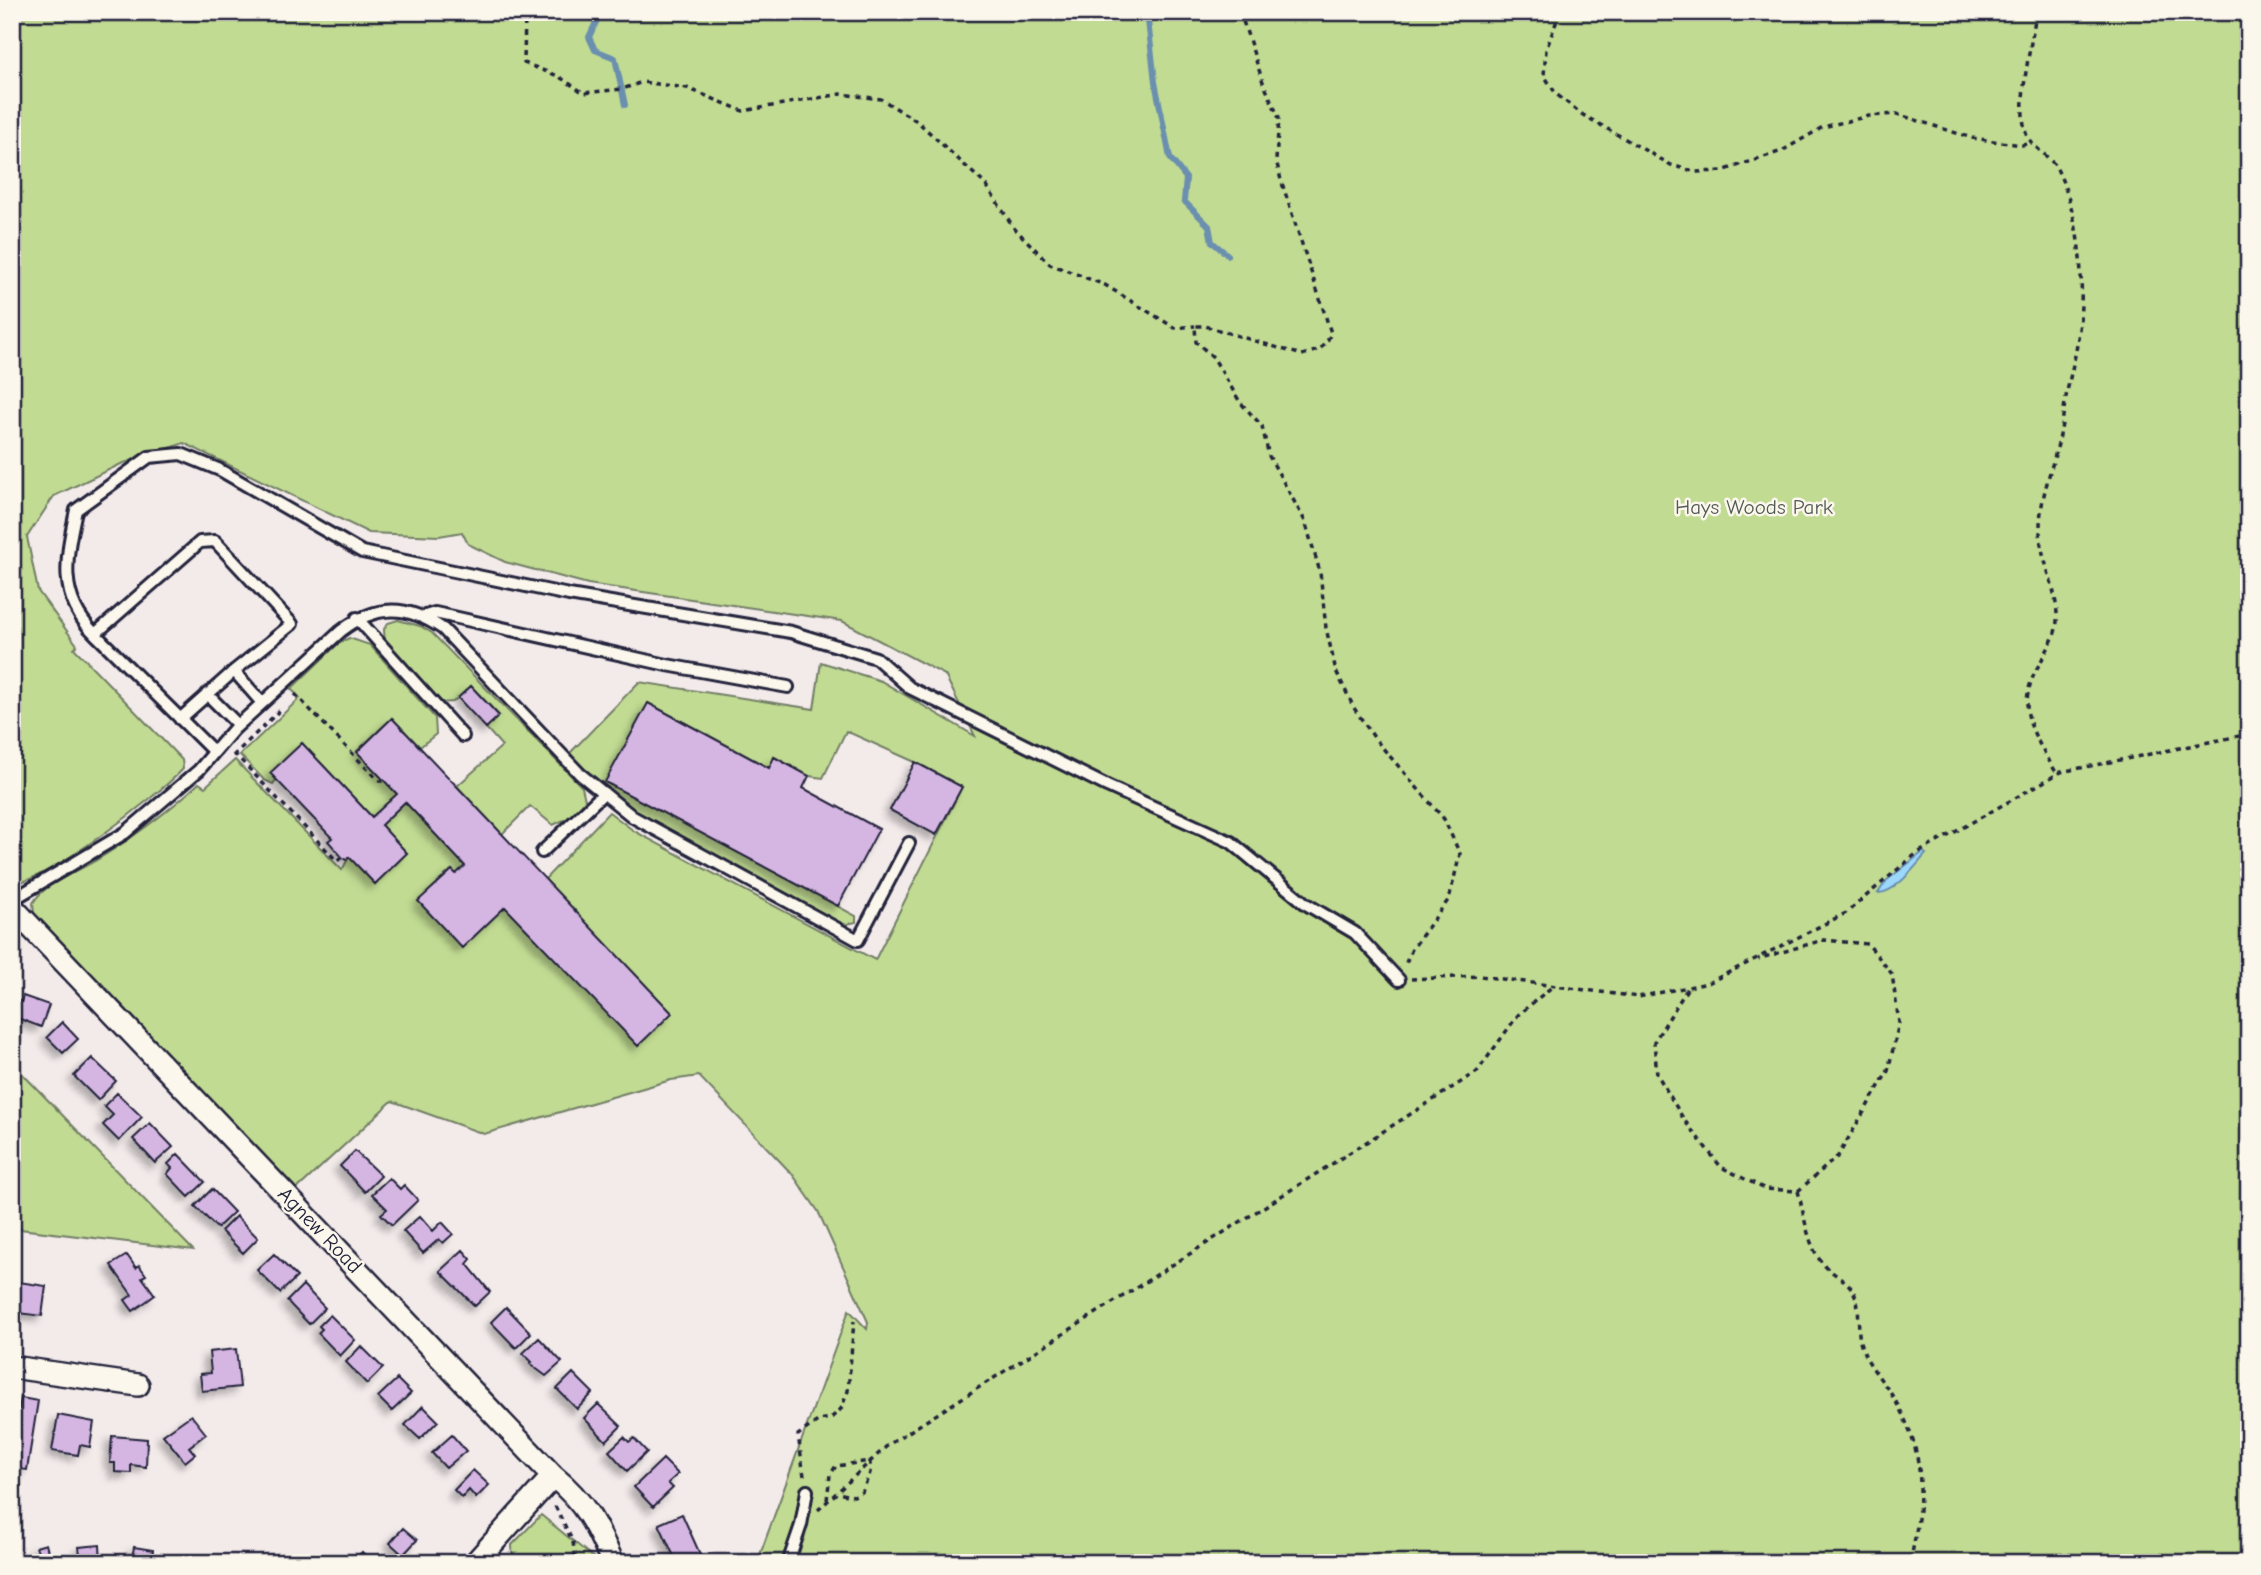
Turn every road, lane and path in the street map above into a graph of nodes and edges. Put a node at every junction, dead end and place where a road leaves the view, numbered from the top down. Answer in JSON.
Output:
{"nodes":[{"id":1,"x":525,"y":12,"type":"edge"},
{"id":2,"x":1240,"y":12,"type":"edge"},
{"id":3,"x":1560,"y":12,"type":"edge"},
{"id":4,"x":2036,"y":12,"type":"edge"},
{"id":5,"x":2032,"y":142,"type":"junction"},
{"id":6,"x":1195,"y":326,"type":"junction"},
{"id":7,"x":425,"y":616,"type":"junction"},
{"id":8,"x":357,"y":618,"type":"junction"},
{"id":9,"x":95,"y":634,"type":"junction"},
{"id":10,"x":234,"y":670,"type":"junction"},
{"id":11,"x":788,"y":687,"type":"dead end"},
{"id":12,"x":207,"y":694,"type":"junction"},
{"id":13,"x":262,"y":703,"type":"junction"},
{"id":14,"x":180,"y":719,"type":"junction"},
{"id":15,"x":238,"y":725,"type":"junction"},
{"id":16,"x":2247,"y":735,"type":"edge"},
{"id":17,"x":463,"y":736,"type":"dead end"},
{"id":18,"x":225,"y":740,"type":"junction"},
{"id":19,"x":214,"y":752,"type":"junction"},
{"id":20,"x":235,"y":754,"type":"junction"},
{"id":21,"x":227,"y":761,"type":"dead end"},
{"id":22,"x":2057,"y":774,"type":"junction"},
{"id":23,"x":383,"y":780,"type":"dead end"},
{"id":24,"x":604,"y":793,"type":"junction"},
{"id":25,"x":909,"y":843,"type":"dead end"},
{"id":26,"x":542,"y":852,"type":"dead end"},
{"id":27,"x":342,"y":857,"type":"dead end"},
{"id":28,"x":12,"y":900,"type":"edge"},
{"id":29,"x":12,"y":906,"type":"edge"},
{"id":30,"x":1748,"y":962,"type":"junction"},
{"id":31,"x":1399,"y":980,"type":"junction"},
{"id":32,"x":1553,"y":986,"type":"junction"},
{"id":33,"x":1689,"y":987,"type":"junction"},
{"id":34,"x":1798,"y":1191,"type":"junction"},
{"id":35,"x":854,"y":1321,"type":"dead end"},
{"id":36,"x":12,"y":1367,"type":"edge"},
{"id":37,"x":138,"y":1385,"type":"dead end"},
{"id":38,"x":870,"y":1461,"type":"junction"},
{"id":39,"x":553,"y":1476,"type":"junction"},
{"id":40,"x":807,"y":1491,"type":"joint"},
{"id":41,"x":836,"y":1493,"type":"junction"},
{"id":42,"x":827,"y":1502,"type":"junction"},
{"id":43,"x":801,"y":1525,"type":"junction"},
{"id":44,"x":475,"y":1563,"type":"edge"},
{"id":45,"x":576,"y":1563,"type":"edge"},
{"id":46,"x":613,"y":1563,"type":"edge"},
{"id":47,"x":788,"y":1563,"type":"edge"},
{"id":48,"x":1910,"y":1563,"type":"edge"}],
"edges":[{"from":1,"to":6,"type":"path"},
{"from":2,"to":6,"type":"path"},
{"from":3,"to":5,"type":"path"},
{"from":4,"to":5,"type":"path"},
{"from":5,"to":22,"type":"path"},
{"from":6,"to":31,"type":"path"},
{"from":7,"to":8,"type":"lane"},
{"from":7,"to":11,"type":"lane"},
{"from":7,"to":24,"type":"lane"},
{"from":8,"to":13,"type":"lane"},
{"from":8,"to":17,"type":"lane"},
{"from":9,"to":10,"type":"lane"},
{"from":9,"to":14,"type":"lane"},
{"from":9,"to":31,"type":"lane"},
{"from":10,"to":12,"type":"lane"},
{"from":10,"to":13,"type":"lane"},
{"from":12,"to":14,"type":"lane"},
{"from":12,"to":15,"type":"lane"},
{"from":13,"to":15,"type":"lane"},
{"from":14,"to":19,"type":"lane"},
{"from":15,"to":18,"type":"lane"},
{"from":16,"to":22,"type":"path"},
{"from":18,"to":19,"type":"lane"},
{"from":18,"to":20,"type":"path"},
{"from":19,"to":28,"type":"lane"},
{"from":20,"to":21,"type":"path"},
{"from":20,"to":23,"type":"path"},
{"from":20,"to":27,"type":"path"},
{"from":22,"to":30,"type":"path"},
{"from":24,"to":25,"type":"lane"},
{"from":24,"to":26,"type":"lane"},
{"from":29,"to":39,"type":"street","name":"Agnew Road"},
{"from":30,"to":33,"type":"path"},
{"from":30,"to":34,"type":"path"},
{"from":31,"to":32,"type":"path"},
{"from":32,"to":33,"type":"path"},
{"from":32,"to":38,"type":"path"},
{"from":33,"to":34,"type":"path"},
{"from":34,"to":48,"type":"path"},
{"from":35,"to":40,"type":"path"},
{"from":36,"to":37,"type":"street"},
{"from":38,"to":41,"type":"path"},
{"from":38,"to":41,"type":"path"},
{"from":38,"to":42,"type":"path"},
{"from":39,"to":44,"type":"street"},
{"from":39,"to":45,"type":"path"},
{"from":39,"to":46,"type":"street","name":"Agnew Road"},
{"from":40,"to":43,"type":"lane"},
{"from":41,"to":42,"type":"path"},
{"from":42,"to":43,"type":"path"},
{"from":43,"to":47,"type":"lane"}]}
